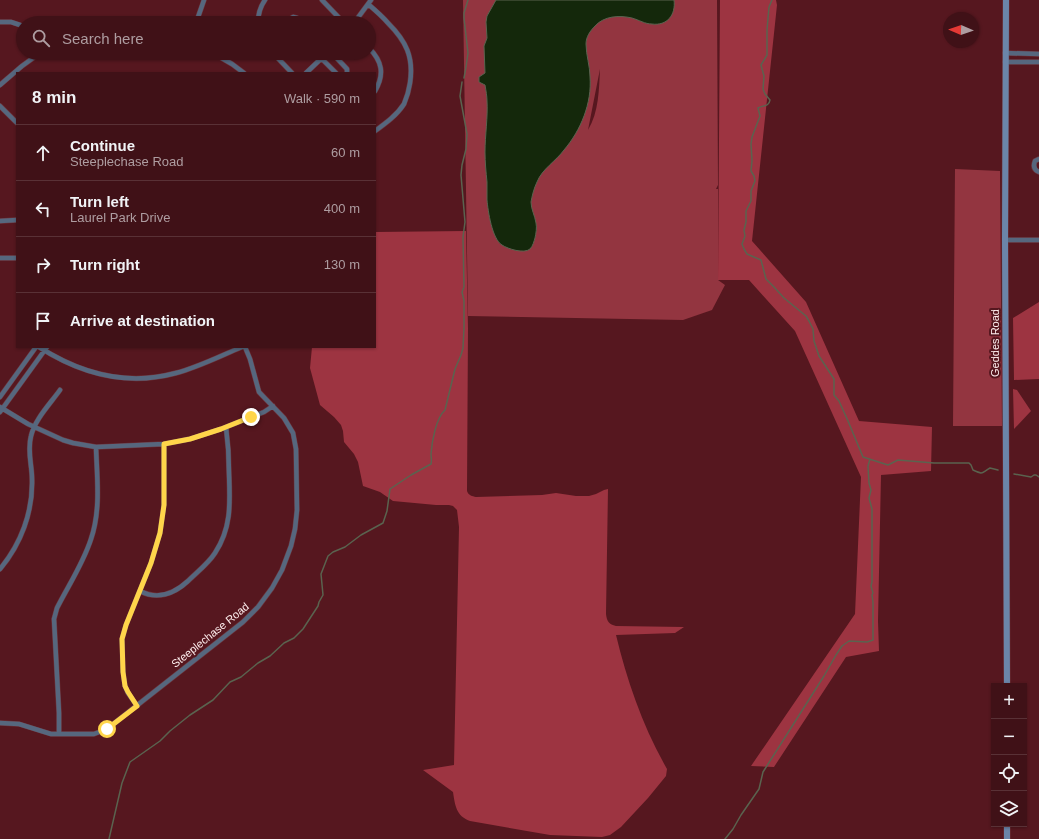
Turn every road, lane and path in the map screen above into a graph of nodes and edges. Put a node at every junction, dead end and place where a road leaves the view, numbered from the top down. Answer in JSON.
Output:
{"nodes":[{"id":1,"x":204,"y":0,"type":"edge"},
{"id":2,"x":265,"y":0,"type":"edge"},
{"id":3,"x":322,"y":0,"type":"edge"},
{"id":4,"x":1006,"y":0,"type":"edge"},
{"id":5,"x":369,"y":2,"type":"edge"},
{"id":6,"x":198,"y":16,"type":"edge"},
{"id":7,"x":259,"y":16,"type":"edge"},
{"id":8,"x":337,"y":16,"type":"edge"},
{"id":9,"x":359,"y":16,"type":"edge"},
{"id":10,"x":0,"y":22,"type":"edge"},
{"id":11,"x":16,"y":24,"type":"edge"},
{"id":12,"x":1006,"y":53,"type":"junction"},
{"id":13,"x":1039,"y":54,"type":"edge"},
{"id":14,"x":376,"y":57,"type":"edge"},
{"id":15,"x":30,"y":60,"type":"edge"},
{"id":16,"x":225,"y":60,"type":"edge"},
{"id":17,"x":280,"y":60,"type":"edge"},
{"id":18,"x":319,"y":60,"type":"edge"},
{"id":19,"x":323,"y":60,"type":"edge"},
{"id":20,"x":339,"y":60,"type":"edge"},
{"id":21,"x":1005,"y":62,"type":"junction"},
{"id":22,"x":1039,"y":62,"type":"edge"},
{"id":23,"x":243,"y":72,"type":"edge"},
{"id":24,"x":291,"y":72,"type":"edge"},
{"id":25,"x":307,"y":72,"type":"edge"},
{"id":26,"x":335,"y":72,"type":"edge"},
{"id":27,"x":347,"y":72,"type":"edge"},
{"id":28,"x":0,"y":85,"type":"edge"},
{"id":29,"x":376,"y":89,"type":"edge"},
{"id":30,"x":0,"y":106,"type":"edge"},
{"id":31,"x":16,"y":122,"type":"edge"},
{"id":32,"x":376,"y":130,"type":"edge"},
{"id":33,"x":1039,"y":159,"type":"edge"},
{"id":34,"x":1039,"y":172,"type":"edge"},
{"id":35,"x":16,"y":220,"type":"edge"},
{"id":36,"x":0,"y":221,"type":"edge"},
{"id":37,"x":1005,"y":240,"type":"junction"},
{"id":38,"x":1039,"y":240,"type":"edge"},
{"id":39,"x":0,"y":258,"type":"edge"},
{"id":40,"x":16,"y":258,"type":"edge"},
{"id":41,"x":35,"y":348,"type":"edge"},
{"id":42,"x":241,"y":348,"type":"edge"},
{"id":43,"x":244,"y":348,"type":"edge"},
{"id":44,"x":46,"y":349,"type":"edge"},
{"id":45,"x":60,"y":390,"type":"dead end"},
{"id":46,"x":0,"y":397,"type":"edge"},
{"id":47,"x":273,"y":406,"type":"junction"},
{"id":48,"x":1,"y":409,"type":"edge"},
{"id":49,"x":34,"y":427,"type":"junction"},
{"id":50,"x":226,"y":427,"type":"junction"},
{"id":51,"x":164,"y":444,"type":"junction"},
{"id":52,"x":96,"y":447,"type":"junction"},
{"id":53,"x":0,"y":569,"type":"edge"},
{"id":54,"x":140,"y":591,"type":"junction"},
{"id":55,"x":1008,"y":683,"type":"edge"},
{"id":56,"x":137,"y":706,"type":"junction"},
{"id":57,"x":0,"y":723,"type":"edge"},
{"id":58,"x":59,"y":734,"type":"junction"},
{"id":59,"x":1008,"y":827,"type":"edge"},
{"id":60,"x":1007,"y":839,"type":"edge"}],
"edges":[{"from":1,"to":6,"type":"street"},
{"from":2,"to":7,"type":"street"},
{"from":3,"to":8,"type":"street"},
{"from":4,"to":12,"type":"main road","name":"Geddes Road"},
{"from":5,"to":9,"type":"street"},
{"from":5,"to":32,"type":"street"},
{"from":10,"to":11,"type":"street"},
{"from":12,"to":13,"type":"street"},
{"from":12,"to":21,"type":"main road","name":"Geddes Road"},
{"from":14,"to":29,"type":"street"},
{"from":15,"to":28,"type":"street"},
{"from":16,"to":23,"type":"street"},
{"from":17,"to":24,"type":"street"},
{"from":18,"to":25,"type":"street"},
{"from":19,"to":26,"type":"street"},
{"from":20,"to":27,"type":"street"},
{"from":21,"to":22,"type":"street"},
{"from":21,"to":37,"type":"main road","name":"Geddes Road"},
{"from":30,"to":31,"type":"street"},
{"from":33,"to":34,"type":"street"},
{"from":35,"to":36,"type":"street"},
{"from":37,"to":38,"type":"street"},
{"from":37,"to":55,"type":"main road","name":"Geddes Road"},
{"from":39,"to":40,"type":"street"},
{"from":41,"to":46,"type":"street"},
{"from":42,"to":44,"type":"street"},
{"from":43,"to":47,"type":"street","name":"Steeplechase Road"},
{"from":44,"to":48,"type":"street"},
{"from":45,"to":49,"type":"street"},
{"from":47,"to":50,"type":"street"},
{"from":47,"to":56,"type":"street","name":"Steeplechase Road"},
{"from":48,"to":49,"type":"street"},
{"from":49,"to":52,"type":"street"},
{"from":49,"to":53,"type":"street"},
{"from":50,"to":51,"type":"street"},
{"from":50,"to":54,"type":"street"},
{"from":51,"to":52,"type":"street"},
{"from":51,"to":54,"type":"street"},
{"from":52,"to":58,"type":"street"},
{"from":54,"to":56,"type":"street"},
{"from":56,"to":58,"type":"street","name":"Steeplechase Road"},
{"from":57,"to":58,"type":"street","name":"Steeplechase Road"},
{"from":59,"to":60,"type":"main road"}]}
